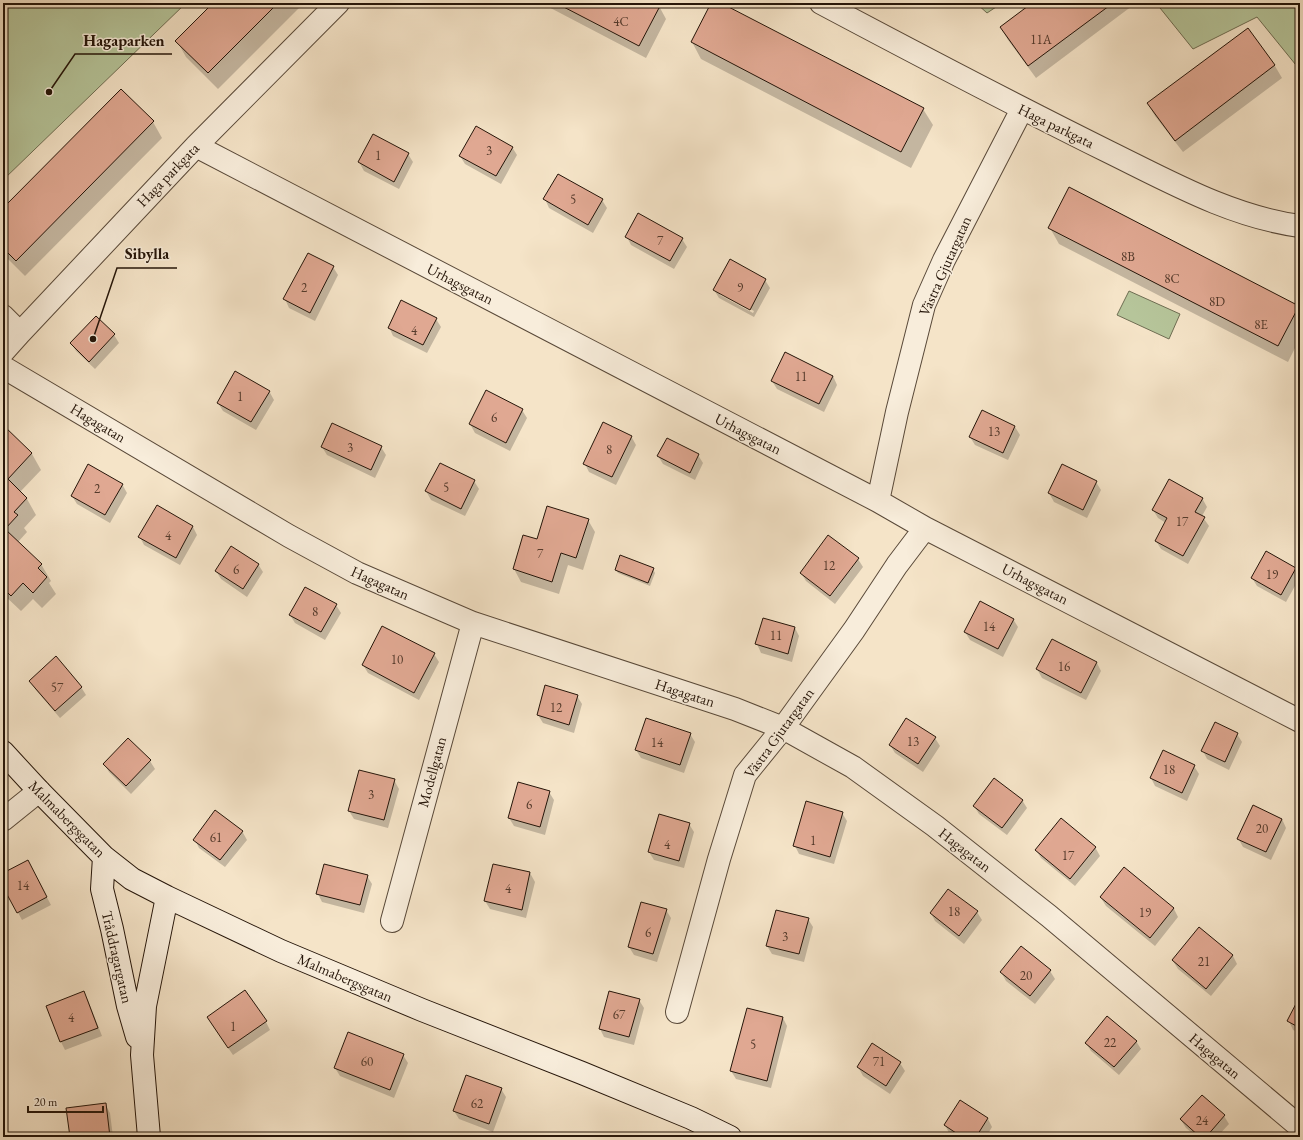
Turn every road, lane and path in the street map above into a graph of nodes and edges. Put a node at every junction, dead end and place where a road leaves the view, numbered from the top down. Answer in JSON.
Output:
{"nodes":[{"id":1,"x":338,"y":3,"type":"edge"},
{"id":2,"x":821,"y":3,"type":"edge"},
{"id":3,"x":1022,"y":109,"type":"junction"},
{"id":4,"x":196,"y":146,"type":"junction"},
{"id":5,"x":1300,"y":226,"type":"edge"},
{"id":6,"x":3,"y":316,"type":"edge"},
{"id":7,"x":20,"y":333,"type":"junction"},
{"id":8,"x":3,"y":352,"type":"edge"},
{"id":9,"x":3,"y":367,"type":"edge"},
{"id":10,"x":878,"y":502,"type":"junction"},
{"id":11,"x":925,"y":528,"type":"junction"},
{"id":12,"x":473,"y":623,"type":"junction"},
{"id":13,"x":1300,"y":721,"type":"edge"},
{"id":14,"x":783,"y":728,"type":"junction"},
{"id":15,"x":3,"y":752,"type":"edge"},
{"id":16,"x":39,"y":791,"type":"junction"},
{"id":17,"x":3,"y":820,"type":"edge"},
{"id":18,"x":104,"y":857,"type":"junction"},
{"id":19,"x":167,"y":897,"type":"junction"},
{"id":20,"x":392,"y":921,"type":"dead end"},
{"id":21,"x":677,"y":1012,"type":"dead end"},
{"id":22,"x":142,"y":1055,"type":"junction"},
{"id":23,"x":1300,"y":1127,"type":"edge"},
{"id":24,"x":149,"y":1137,"type":"edge"},
{"id":25,"x":730,"y":1137,"type":"edge"}],
"edges":[{"from":1,"to":4,"type":"street","name":"Haga parkgata"},
{"from":2,"to":3,"type":"street","name":"Haga parkgata"},
{"from":3,"to":5,"type":"street","name":"Haga parkgata"},
{"from":3,"to":10,"type":"street","name":"Västra Gjutargatan"},
{"from":4,"to":7,"type":"street","name":"Haga parkgata"},
{"from":4,"to":10,"type":"street","name":"Urhagsgatan"},
{"from":6,"to":7,"type":"street"},
{"from":7,"to":8,"type":"street","name":"Haga parkgata"},
{"from":9,"to":12,"type":"street","name":"Hagagatan"},
{"from":10,"to":11,"type":"street","name":"Urhagsgatan"},
{"from":11,"to":13,"type":"street","name":"Urhagsgatan"},
{"from":11,"to":14,"type":"street","name":"Västra Gjutargatan"},
{"from":12,"to":14,"type":"street","name":"Hagagatan"},
{"from":12,"to":20,"type":"street","name":"Modellgatan"},
{"from":14,"to":21,"type":"street","name":"Västra Gjutargatan"},
{"from":14,"to":23,"type":"street","name":"Hagagatan"},
{"from":15,"to":16,"type":"street","name":"Malmabergsgatan"},
{"from":16,"to":17,"type":"street"},
{"from":16,"to":18,"type":"street","name":"Malmabergsgatan"},
{"from":18,"to":19,"type":"street","name":"Malmabergsgatan"},
{"from":18,"to":22,"type":"street","name":"Tråddragargatan"},
{"from":19,"to":22,"type":"street","name":"Tråddragargatan"},
{"from":19,"to":25,"type":"street","name":"Malmabergsgatan"},
{"from":22,"to":24,"type":"street","name":"Tråddragargatan"}]}
